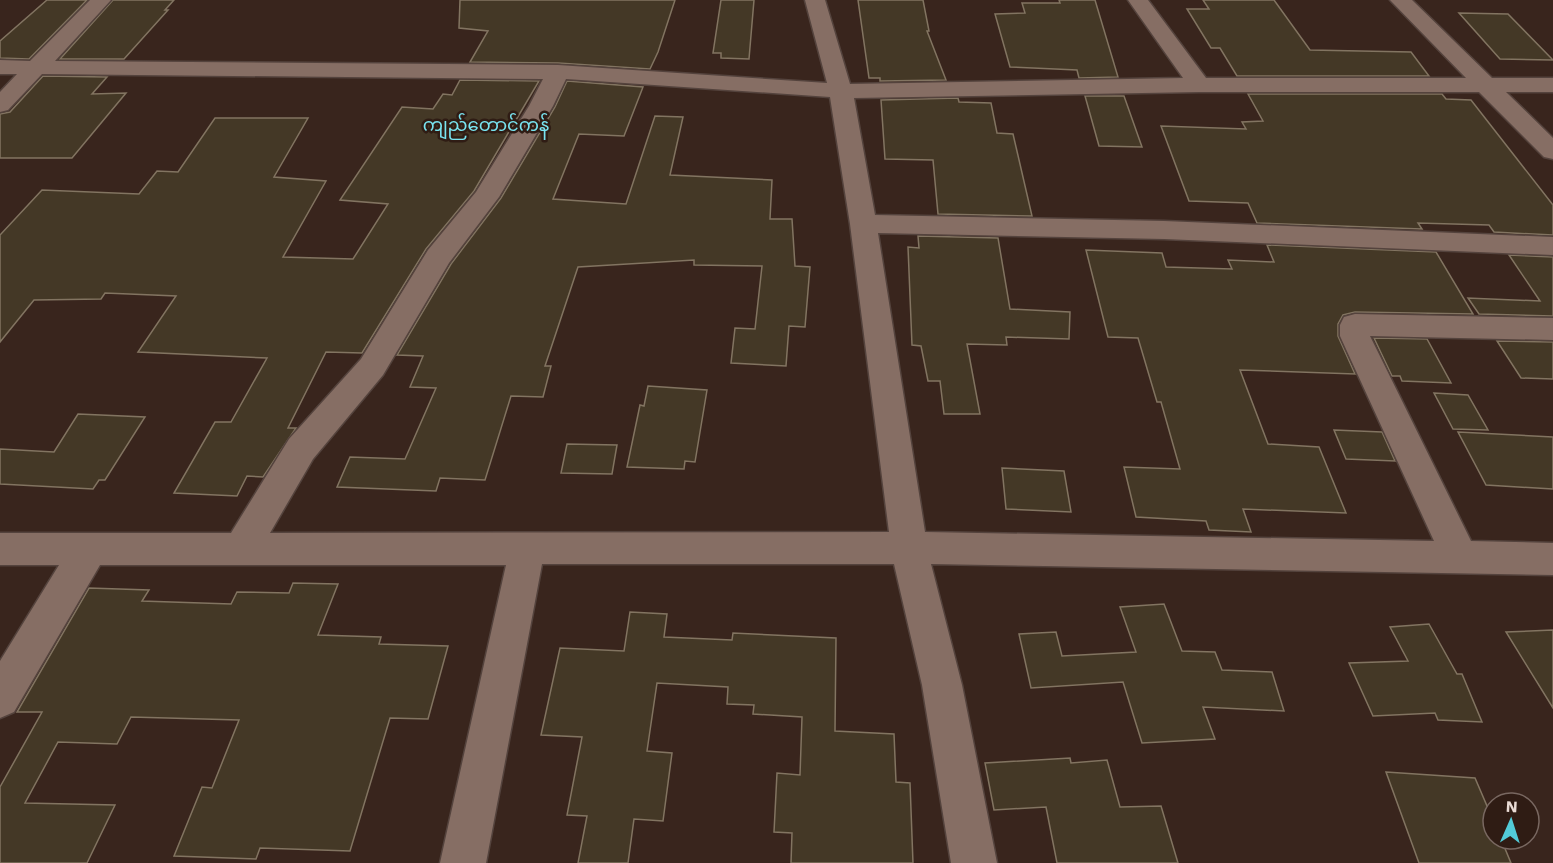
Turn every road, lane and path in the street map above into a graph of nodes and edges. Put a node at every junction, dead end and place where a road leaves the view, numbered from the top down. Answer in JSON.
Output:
{"nodes":[{"id":1,"x":101,"y":0,"type":"edge"},
{"id":2,"x":815,"y":0,"type":"edge"},
{"id":3,"x":1138,"y":0,"type":"edge"},
{"id":4,"x":1400,"y":0,"type":"edge"},
{"id":5,"x":0,"y":68,"type":"edge"},
{"id":6,"x":34,"y":69,"type":"junction"},
{"id":7,"x":558,"y":72,"type":"junction"},
{"id":8,"x":1486,"y":84,"type":"junction"},
{"id":9,"x":1199,"y":85,"type":"junction"},
{"id":10,"x":1553,"y":85,"type":"edge"},
{"id":11,"x":841,"y":91,"type":"junction"},
{"id":12,"x":0,"y":105,"type":"edge"},
{"id":13,"x":1553,"y":152,"type":"edge"},
{"id":14,"x":863,"y":224,"type":"junction"},
{"id":15,"x":1553,"y":246,"type":"edge"},
{"id":16,"x":1553,"y":329,"type":"edge"},
{"id":17,"x":90,"y":548,"type":"junction"},
{"id":18,"x":909,"y":548,"type":"junction"},
{"id":19,"x":0,"y":549,"type":"edge"},
{"id":20,"x":242,"y":549,"type":"junction"},
{"id":21,"x":527,"y":550,"type":"junction"},
{"id":22,"x":1460,"y":557,"type":"junction"},
{"id":23,"x":1553,"y":559,"type":"edge"},
{"id":24,"x":0,"y":698,"type":"edge"},
{"id":25,"x":463,"y":863,"type":"edge"},
{"id":26,"x":974,"y":863,"type":"edge"}],
"edges":[{"from":1,"to":6,"type":"street"},
{"from":2,"to":11,"type":"street"},
{"from":3,"to":9,"type":"street"},
{"from":4,"to":8,"type":"street"},
{"from":5,"to":6,"type":"street"},
{"from":6,"to":7,"type":"street"},
{"from":6,"to":12,"type":"street"},
{"from":7,"to":11,"type":"street"},
{"from":7,"to":20,"type":"street"},
{"from":8,"to":9,"type":"street"},
{"from":8,"to":10,"type":"street"},
{"from":8,"to":13,"type":"street"},
{"from":9,"to":11,"type":"street"},
{"from":11,"to":14,"type":"street"},
{"from":14,"to":15,"type":"street"},
{"from":14,"to":18,"type":"street"},
{"from":16,"to":22,"type":"street"},
{"from":17,"to":19,"type":"street"},
{"from":17,"to":20,"type":"street"},
{"from":17,"to":24,"type":"street"},
{"from":18,"to":21,"type":"street"},
{"from":18,"to":22,"type":"street"},
{"from":18,"to":26,"type":"street"},
{"from":20,"to":21,"type":"street"},
{"from":21,"to":25,"type":"street"},
{"from":22,"to":23,"type":"street"}]}
